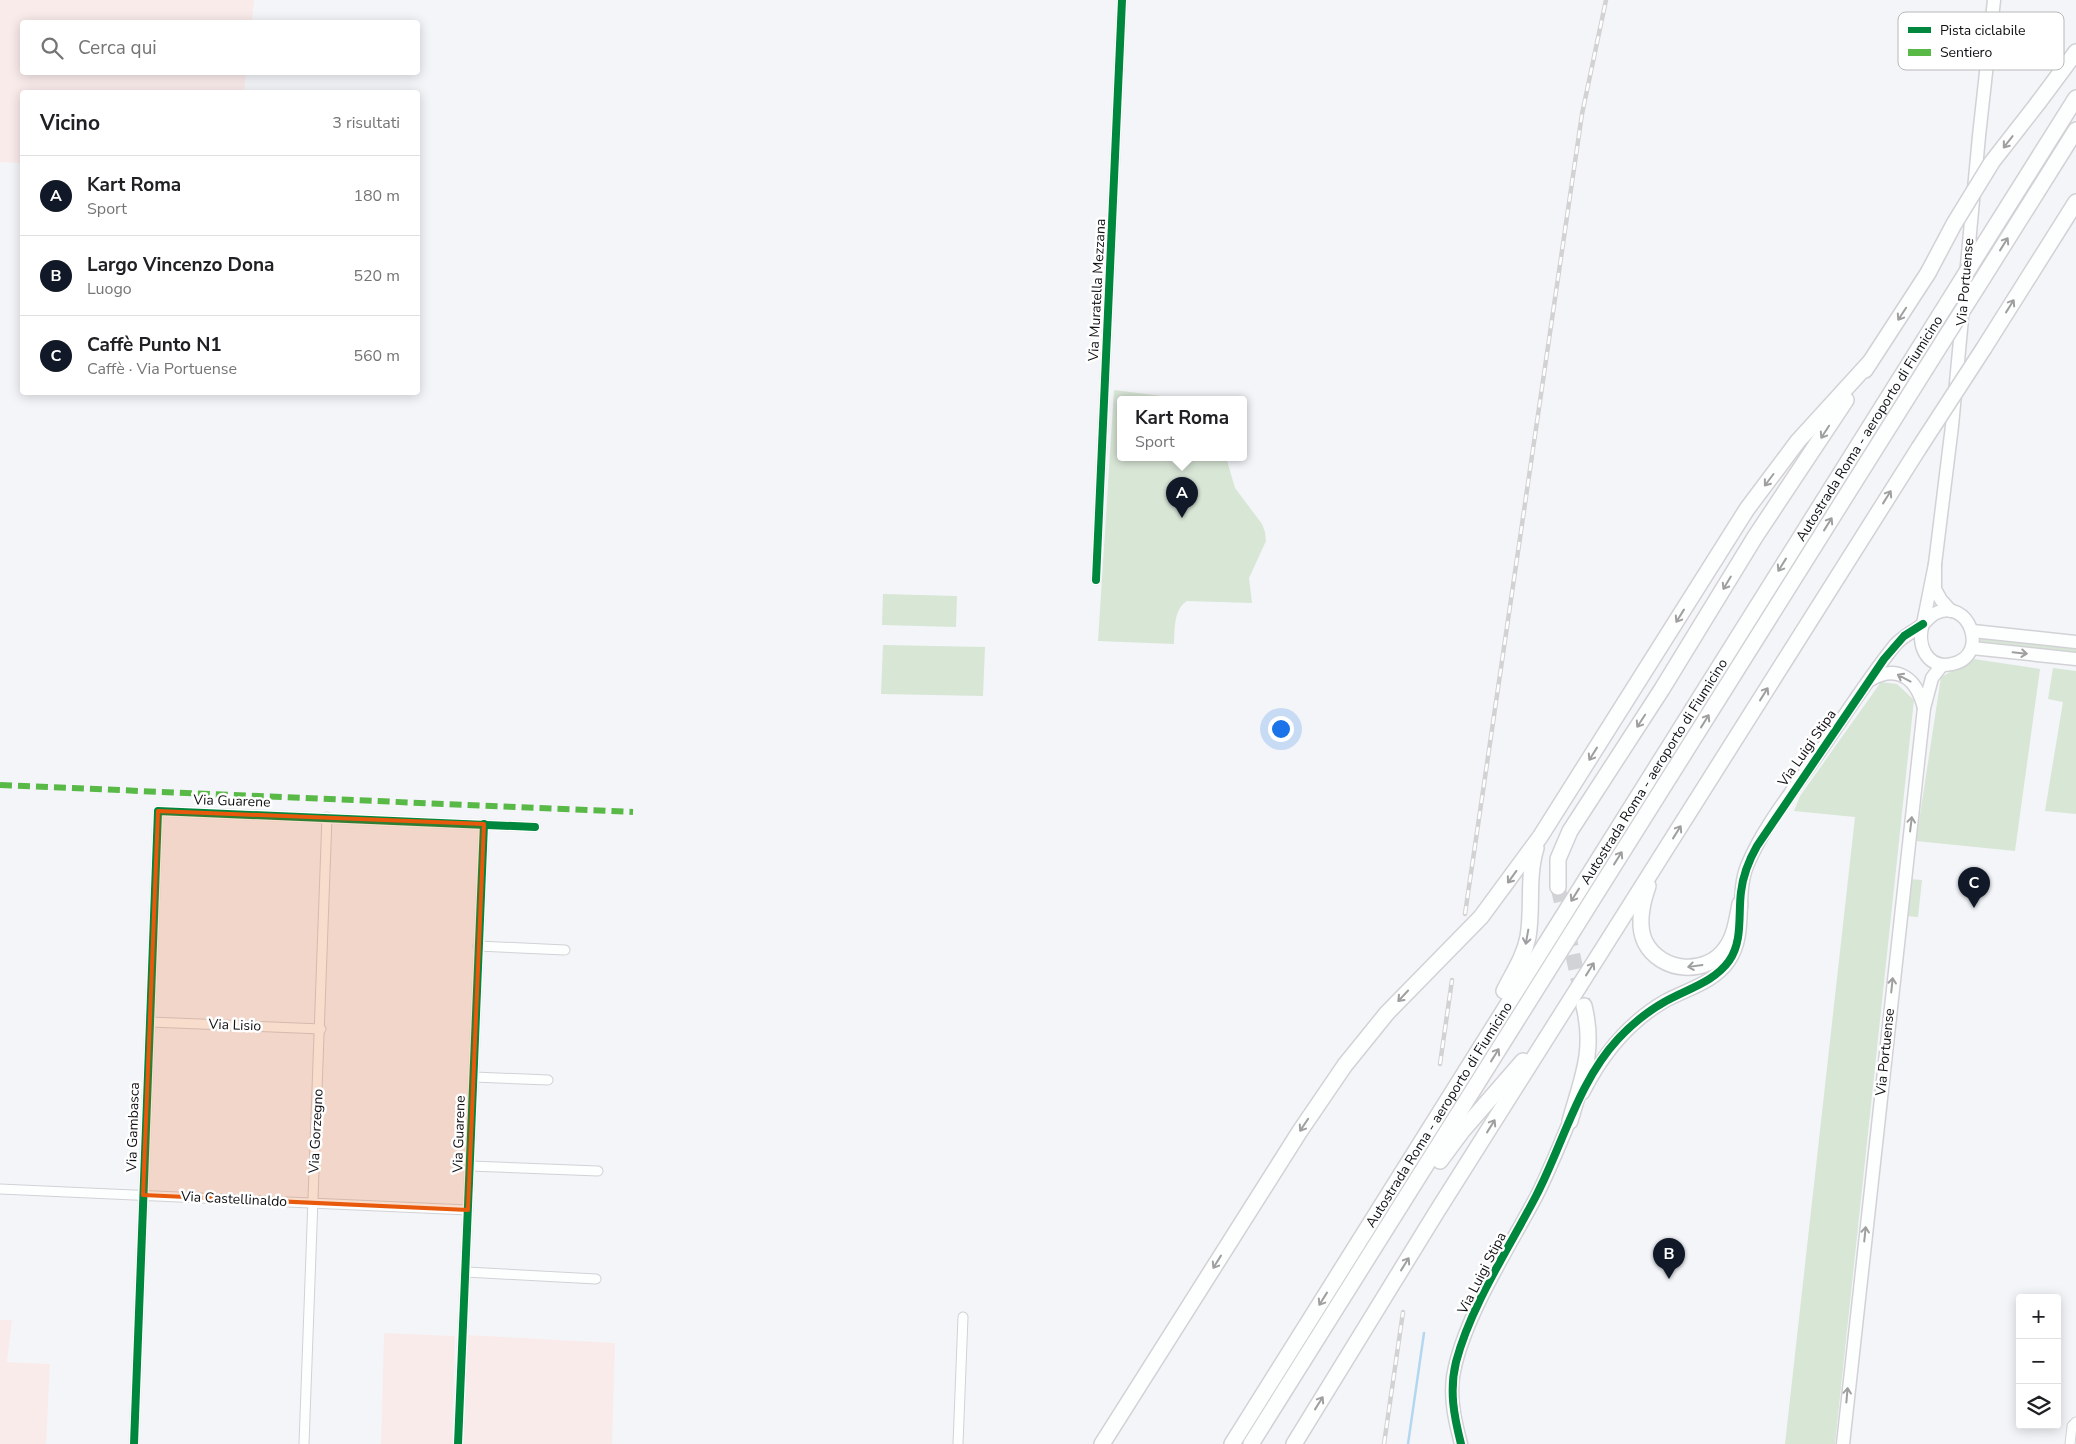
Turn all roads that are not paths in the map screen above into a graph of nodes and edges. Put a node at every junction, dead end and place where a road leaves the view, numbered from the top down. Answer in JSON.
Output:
{"nodes":[{"id":1,"x":1122,"y":0,"type":"edge"},
{"id":2,"x":2076,"y":52,"type":"edge"},
{"id":3,"x":2064,"y":68,"type":"edge"},
{"id":4,"x":1986,"y":70,"type":"edge"},
{"id":5,"x":2063,"y":70,"type":"edge"},
{"id":6,"x":2076,"y":98,"type":"edge"},
{"id":7,"x":2076,"y":130,"type":"edge"},
{"id":8,"x":2076,"y":202,"type":"edge"},
{"id":9,"x":1870,"y":362,"type":"junction"},
{"id":10,"x":1935,"y":564,"type":"junction"},
{"id":11,"x":1096,"y":580,"type":"dead end"},
{"id":12,"x":1951,"y":611,"type":"junction"},
{"id":13,"x":1923,"y":624,"type":"junction"},
{"id":14,"x":1973,"y":631,"type":"junction"},
{"id":15,"x":2076,"y":642,"type":"edge"},
{"id":16,"x":1972,"y":648,"type":"junction"},
{"id":17,"x":2076,"y":659,"type":"edge"},
{"id":18,"x":1942,"y":665,"type":"junction"},
{"id":19,"x":1869,"y":682,"type":"junction"},
{"id":20,"x":1924,"y":708,"type":"junction"},
{"id":21,"x":158,"y":811,"type":"joint"},
{"id":22,"x":327,"y":817,"type":"junction"},
{"id":23,"x":484,"y":824,"type":"junction"},
{"id":24,"x":535,"y":827,"type":"dead end"},
{"id":25,"x":1540,"y":837,"type":"junction"},
{"id":26,"x":1657,"y":863,"type":"junction"},
{"id":27,"x":1558,"y":888,"type":"tunnel mouth"},
{"id":28,"x":1740,"y":904,"type":"junction"},
{"id":29,"x":478,"y":946,"type":"junction"},
{"id":30,"x":565,"y":950,"type":"dead end"},
{"id":31,"x":1584,"y":1006,"type":"tunnel mouth"},
{"id":32,"x":1564,"y":1010,"type":"junction"},
{"id":33,"x":150,"y":1022,"type":"junction"},
{"id":34,"x":320,"y":1029,"type":"junction"},
{"id":35,"x":1491,"y":1030,"type":"junction"},
{"id":36,"x":474,"y":1078,"type":"junction"},
{"id":37,"x":548,"y":1080,"type":"dead end"},
{"id":38,"x":1570,"y":1121,"type":"junction"},
{"id":39,"x":470,"y":1166,"type":"junction"},
{"id":40,"x":598,"y":1171,"type":"dead end"},
{"id":41,"x":0,"y":1189,"type":"edge"},
{"id":42,"x":143,"y":1195,"type":"junction"},
{"id":43,"x":313,"y":1203,"type":"junction"},
{"id":44,"x":468,"y":1210,"type":"junction"},
{"id":45,"x":1366,"y":1260,"type":"junction"},
{"id":46,"x":466,"y":1272,"type":"junction"},
{"id":47,"x":596,"y":1279,"type":"dead end"},
{"id":48,"x":963,"y":1317,"type":"dead end"},
{"id":49,"x":2076,"y":1422,"type":"edge"},
{"id":50,"x":134,"y":1444,"type":"edge"},
{"id":51,"x":304,"y":1444,"type":"edge"},
{"id":52,"x":458,"y":1444,"type":"edge"},
{"id":53,"x":958,"y":1444,"type":"edge"},
{"id":54,"x":1102,"y":1444,"type":"edge"},
{"id":55,"x":1232,"y":1444,"type":"edge"},
{"id":56,"x":1251,"y":1444,"type":"edge"},
{"id":57,"x":1294,"y":1444,"type":"edge"},
{"id":58,"x":1461,"y":1444,"type":"edge"},
{"id":59,"x":1843,"y":1444,"type":"edge"},
{"id":60,"x":2070,"y":1444,"type":"edge"}],
"edges":[{"from":1,"to":11,"type":"street","name":"Via Muratella Mezzana"},
{"from":2,"to":3,"type":"highway","one_way":true,"bridge":true},
{"from":4,"to":10,"type":"street","name":"Via Portuense"},
{"from":5,"to":9,"type":"highway","one_way":true,"bridge":true},
{"from":6,"to":35,"type":"highway","name":"Autostrada Roma - aeroporto di Fiumicino","one_way":true,"bridge":true},
{"from":45,"to":7,"type":"highway","name":"Autostrada Roma - aeroporto di Fiumicino","one_way":true,"bridge":true},
{"from":26,"to":8,"type":"highway","one_way":true,"bridge":true},
{"from":9,"to":25,"type":"highway","one_way":true},
{"from":9,"to":27,"type":"highway","one_way":true},
{"from":10,"to":12,"type":"street","name":"Via Portuense"},
{"from":10,"to":13,"type":"street","name":"Via Portuense"},
{"from":12,"to":13,"type":"street"},
{"from":12,"to":14,"type":"street","name":"Via Portuense"},
{"from":13,"to":18,"type":"street","name":"Via Portuense"},
{"from":13,"to":19,"type":"street","name":"Via Luigi Stipa"},
{"from":14,"to":15,"type":"street"},
{"from":14,"to":16,"type":"street"},
{"from":16,"to":17,"type":"street","one_way":true},
{"from":16,"to":18,"type":"street"},
{"from":18,"to":20,"type":"street","name":"Via Portuense"},
{"from":20,"to":19,"type":"street","one_way":true},
{"from":19,"to":28,"type":"street","name":"Via Luigi Stipa"},
{"from":59,"to":20,"type":"street","name":"Via Portuense","one_way":true},
{"from":21,"to":22,"type":"street","name":"Via Guarene"},
{"from":21,"to":33,"type":"street","name":"Via Gambasca"},
{"from":22,"to":23,"type":"street","name":"Via Guarene"},
{"from":22,"to":34,"type":"street","name":"Via Gorzegno"},
{"from":23,"to":24,"type":"street","name":"Via Guarene"},
{"from":23,"to":29,"type":"street","name":"Via Guarene"},
{"from":25,"to":35,"type":"highway","one_way":true},
{"from":25,"to":54,"type":"highway","one_way":true},
{"from":28,"to":26,"type":"highway","one_way":true},
{"from":32,"to":26,"type":"highway","one_way":true},
{"from":28,"to":38,"type":"street","name":"Via Luigi Stipa"},
{"from":29,"to":30,"type":"street"},
{"from":29,"to":36,"type":"street","name":"Via Guarene"},
{"from":31,"to":38,"type":"highway"},
{"from":32,"to":45,"type":"highway"},
{"from":57,"to":32,"type":"highway","one_way":true},
{"from":33,"to":34,"type":"street","name":"Via Lisio"},
{"from":33,"to":42,"type":"street","name":"Via Gambasca"},
{"from":34,"to":43,"type":"street","name":"Via Gorzegno"},
{"from":35,"to":55,"type":"highway","name":"Autostrada Roma - aeroporto di Fiumicino","one_way":true},
{"from":36,"to":37,"type":"street"},
{"from":36,"to":39,"type":"street","name":"Via Guarene"},
{"from":38,"to":58,"type":"street","name":"Via Luigi Stipa"},
{"from":39,"to":40,"type":"street"},
{"from":39,"to":44,"type":"street","name":"Via Guarene"},
{"from":41,"to":42,"type":"street","name":"Via Castellinaldo"},
{"from":42,"to":43,"type":"street","name":"Via Castellinaldo"},
{"from":42,"to":50,"type":"street","name":"Via Gambasca"},
{"from":43,"to":44,"type":"street","name":"Via Castellinaldo"},
{"from":43,"to":51,"type":"street","name":"Via Gorzegno"},
{"from":44,"to":46,"type":"street","name":"Via Guarene"},
{"from":45,"to":56,"type":"highway","name":"Autostrada Roma - aeroporto di Fiumicino"},
{"from":46,"to":47,"type":"street"},
{"from":46,"to":52,"type":"street","name":"Via Guarene"},
{"from":48,"to":53,"type":"street"},
{"from":49,"to":60,"type":"street"}]}
